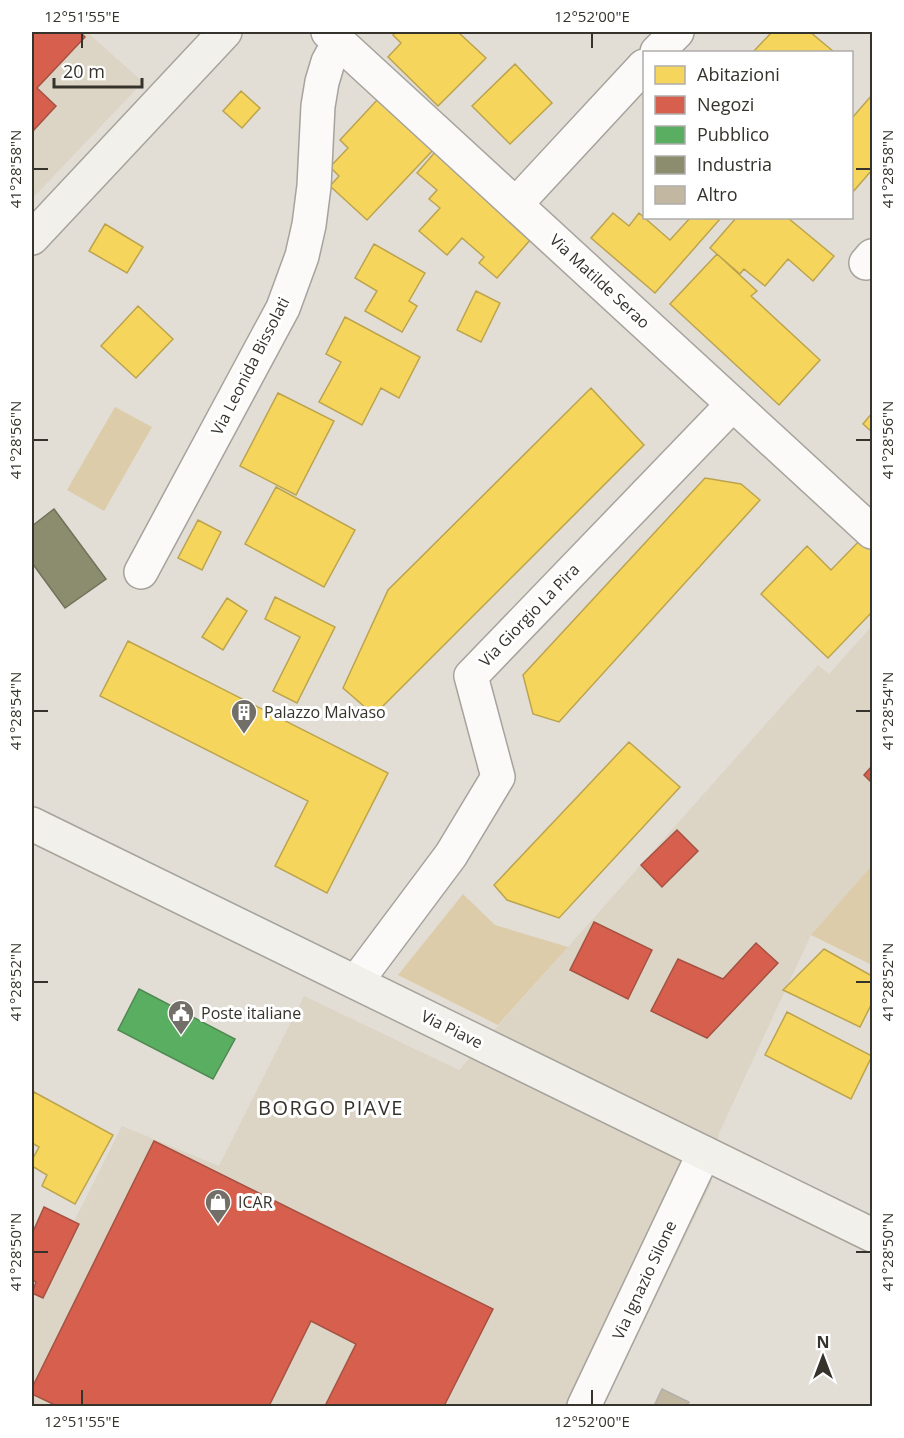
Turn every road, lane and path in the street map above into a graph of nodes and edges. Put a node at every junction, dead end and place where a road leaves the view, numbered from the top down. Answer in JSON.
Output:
{"nodes":[{"id":1,"x":225,"y":32,"type":"edge"},
{"id":2,"x":677,"y":32,"type":"edge"},
{"id":3,"x":334,"y":37,"type":"edge"},
{"id":4,"x":658,"y":51,"type":"edge"},
{"id":5,"x":643,"y":68,"type":"edge"},
{"id":6,"x":516,"y":204,"type":"junction"},
{"id":7,"x":32,"y":238,"type":"edge"},
{"id":8,"x":733,"y":404,"type":"junction"},
{"id":9,"x":873,"y":531,"type":"edge"},
{"id":10,"x":141,"y":572,"type":"dead end"},
{"id":11,"x":32,"y":824,"type":"edge"},
{"id":12,"x":356,"y":982,"type":"junction"},
{"id":13,"x":704,"y":1153,"type":"junction"},
{"id":14,"x":873,"y":1235,"type":"edge"},
{"id":15,"x":584,"y":1407,"type":"edge"}],
"edges":[{"from":1,"to":7,"type":"main road"},
{"from":2,"to":4,"type":"street"},
{"from":3,"to":6,"type":"street","name":"Via Matilde Serao"},
{"from":3,"to":10,"type":"street","name":"Via Leonida Bissolati"},
{"from":5,"to":6,"type":"street"},
{"from":6,"to":8,"type":"street","name":"Via Matilde Serao"},
{"from":8,"to":9,"type":"street","name":"Via Matilde Serao"},
{"from":8,"to":12,"type":"street","name":"Via Giorgio La Pira"},
{"from":11,"to":12,"type":"main road","name":"Via Piave"},
{"from":12,"to":13,"type":"main road","name":"Via Piave"},
{"from":13,"to":14,"type":"main road","name":"Via Piave"},
{"from":13,"to":15,"type":"street","name":"Via Ignazio Silone"}]}
